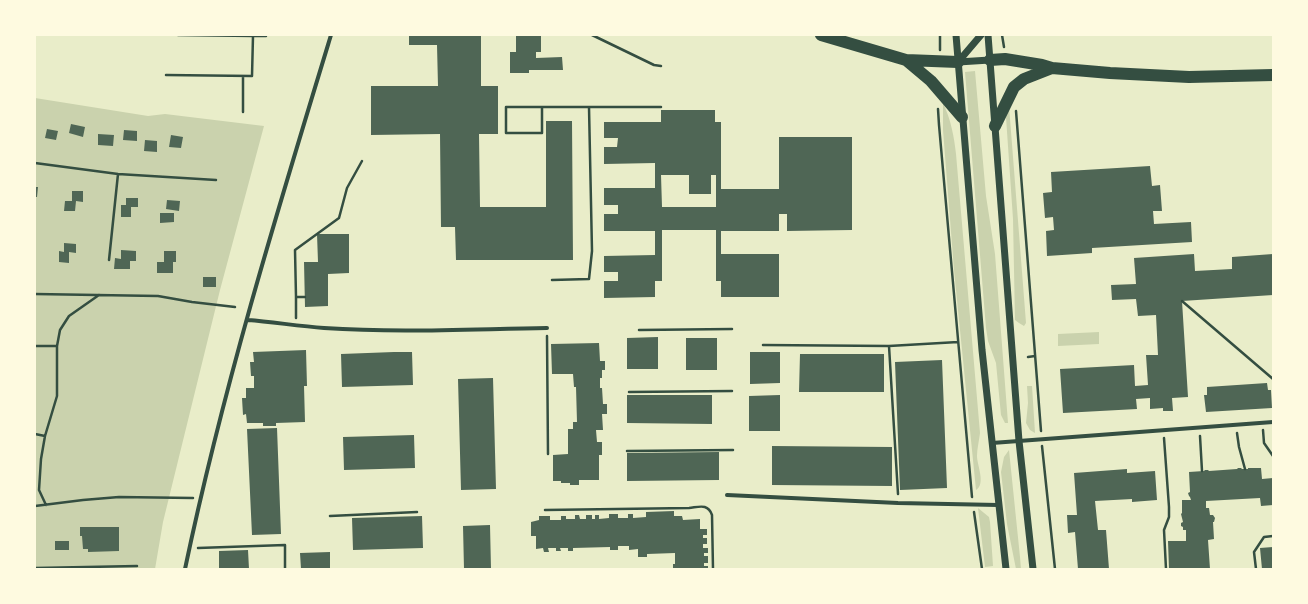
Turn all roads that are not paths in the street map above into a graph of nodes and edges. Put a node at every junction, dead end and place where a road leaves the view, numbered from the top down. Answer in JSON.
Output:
{"nodes":[{"id":1,"x":331,"y":35,"type":"edge"},
{"id":2,"x":822,"y":35,"type":"edge"},
{"id":3,"x":956,"y":35,"type":"edge"},
{"id":4,"x":981,"y":35,"type":"edge"},
{"id":5,"x":988,"y":35,"type":"edge"},
{"id":6,"x":906,"y":60,"type":"junction"},
{"id":7,"x":990,"y":60,"type":"junction"},
{"id":8,"x":958,"y":62,"type":"junction"},
{"id":9,"x":1052,"y":68,"type":"junction"},
{"id":10,"x":1273,"y":76,"type":"edge"},
{"id":11,"x":962,"y":116,"type":"junction"},
{"id":12,"x":995,"y":126,"type":"junction"},
{"id":13,"x":248,"y":320,"type":"junction"},
{"id":14,"x":546,"y":328,"type":"road end"},
{"id":15,"x":1273,"y":422,"type":"edge"},
{"id":16,"x":1019,"y":441,"type":"junction"},
{"id":17,"x":992,"y":443,"type":"junction"},
{"id":18,"x":727,"y":495,"type":"dead end"},
{"id":19,"x":998,"y":505,"type":"junction"},
{"id":20,"x":185,"y":569,"type":"edge"},
{"id":21,"x":1006,"y":569,"type":"edge"},
{"id":22,"x":1033,"y":569,"type":"edge"}],
"edges":[{"from":1,"to":13,"type":"street"},
{"from":2,"to":6,"type":"highway"},
{"from":3,"to":8,"type":"street"},
{"from":4,"to":8,"type":"street"},
{"from":5,"to":7,"type":"street"},
{"from":6,"to":8,"type":"highway"},
{"from":6,"to":11,"type":"highway"},
{"from":7,"to":8,"type":"street"},
{"from":7,"to":9,"type":"highway"},
{"from":7,"to":12,"type":"street"},
{"from":8,"to":11,"type":"street"},
{"from":9,"to":10,"type":"highway"},
{"from":9,"to":12,"type":"highway"},
{"from":11,"to":17,"type":"street"},
{"from":12,"to":16,"type":"street"},
{"from":13,"to":14,"type":"street"},
{"from":13,"to":20,"type":"street"},
{"from":15,"to":16,"type":"street"},
{"from":16,"to":17,"type":"street"},
{"from":16,"to":22,"type":"street"},
{"from":17,"to":19,"type":"street"},
{"from":18,"to":19,"type":"street"},
{"from":19,"to":21,"type":"street"}]}
